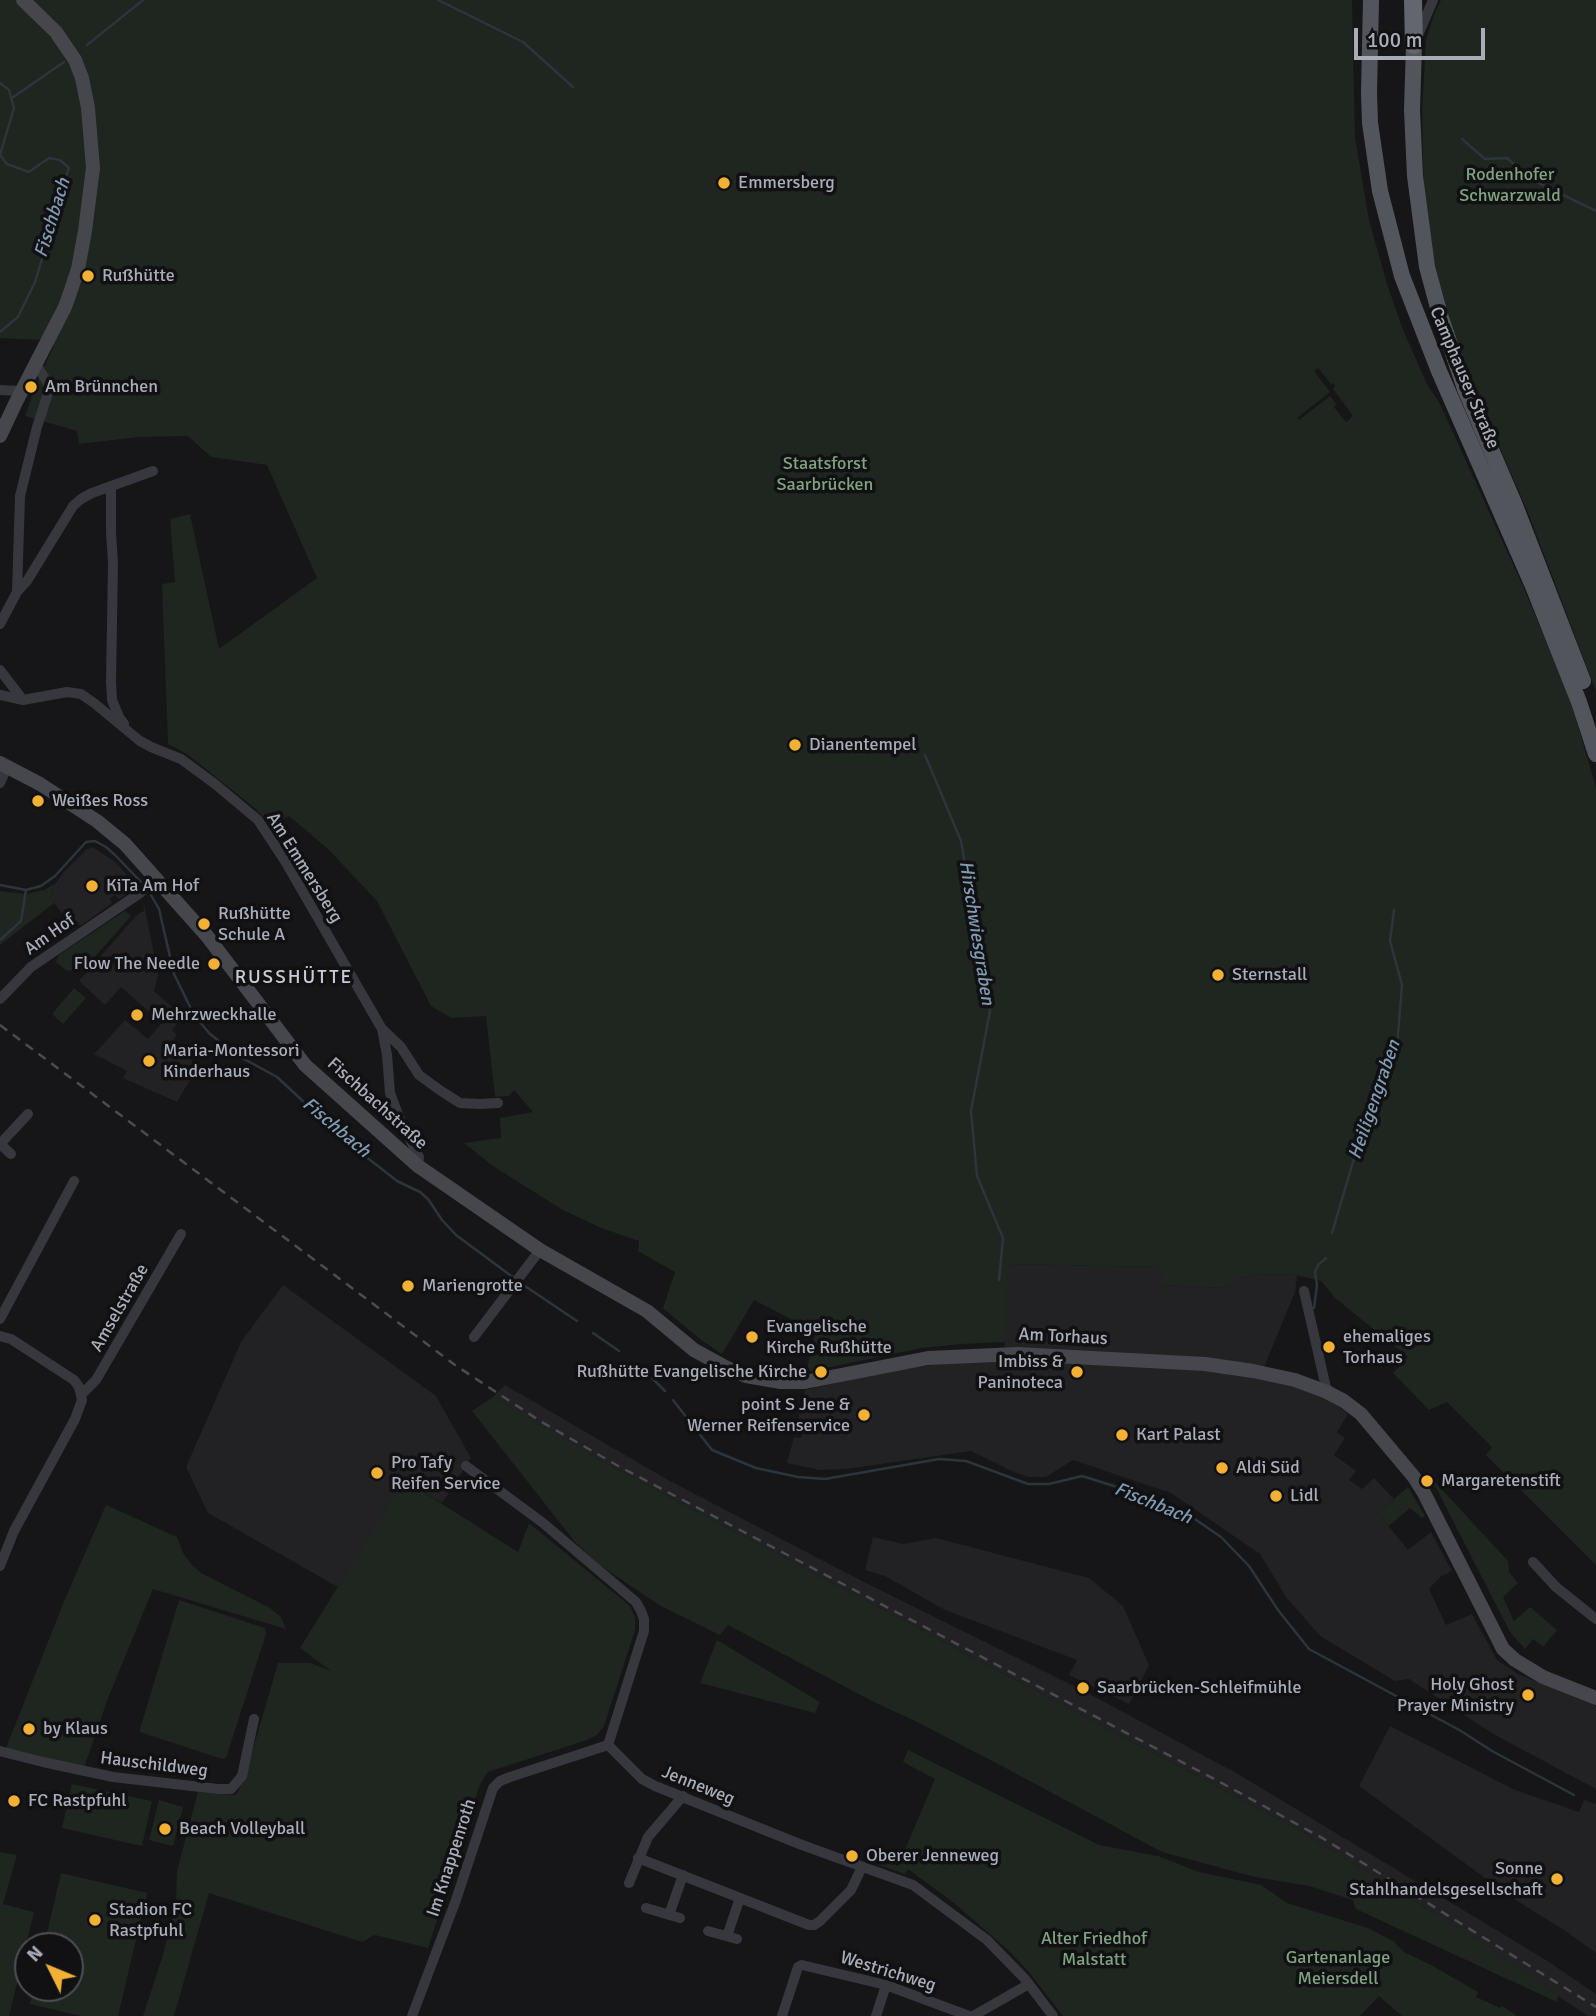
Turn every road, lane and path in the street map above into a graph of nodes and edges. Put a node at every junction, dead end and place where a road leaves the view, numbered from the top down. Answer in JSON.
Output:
{"nodes":[{"id":1,"x":23,"y":0,"type":"edge"},
{"id":2,"x":1371,"y":0,"type":"edge"},
{"id":3,"x":1413,"y":0,"type":"edge"},
{"id":4,"x":1433,"y":0,"type":"edge"},
{"id":5,"x":1413,"y":45,"type":"junction"},
{"id":6,"x":36,"y":364,"type":"junction"},
{"id":7,"x":0,"y":390,"type":"edge"},
{"id":8,"x":22,"y":391,"type":"junction"},
{"id":9,"x":0,"y":436,"type":"edge"},
{"id":10,"x":153,"y":471,"type":"dead end"},
{"id":11,"x":111,"y":486,"type":"junction"},
{"id":12,"x":17,"y":592,"type":"junction"},
{"id":13,"x":0,"y":624,"type":"edge"},
{"id":14,"x":0,"y":670,"type":"edge"},
{"id":15,"x":0,"y":695,"type":"edge"},
{"id":16,"x":23,"y":700,"type":"junction"},
{"id":17,"x":1596,"y":721,"type":"edge"},
{"id":18,"x":131,"y":733,"type":"junction"},
{"id":19,"x":1596,"y":754,"type":"edge"},
{"id":20,"x":4,"y":765,"type":"edge"},
{"id":21,"x":0,"y":783,"type":"edge"},
{"id":22,"x":153,"y":881,"type":"junction"},
{"id":23,"x":0,"y":999,"type":"edge"},
{"id":24,"x":382,"y":1029,"type":"junction"},
{"id":25,"x":498,"y":1103,"type":"dead end"},
{"id":26,"x":28,"y":1114,"type":"dead end"},
{"id":27,"x":0,"y":1144,"type":"edge"},
{"id":28,"x":11,"y":1154,"type":"dead end"},
{"id":29,"x":418,"y":1166,"type":"junction"},
{"id":30,"x":74,"y":1181,"type":"dead end"},
{"id":31,"x":181,"y":1234,"type":"dead end"},
{"id":32,"x":540,"y":1250,"type":"junction"},
{"id":33,"x":1304,"y":1291,"type":"dead end"},
{"id":34,"x":0,"y":1319,"type":"edge"},
{"id":35,"x":0,"y":1336,"type":"edge"},
{"id":36,"x":474,"y":1337,"type":"dead end"},
{"id":37,"x":796,"y":1382,"type":"joint"},
{"id":38,"x":1327,"y":1392,"type":"junction"},
{"id":39,"x":82,"y":1394,"type":"junction"},
{"id":40,"x":466,"y":1466,"type":"dead end"},
{"id":41,"x":1533,"y":1562,"type":"dead end"},
{"id":42,"x":0,"y":1566,"type":"edge"},
{"id":43,"x":1596,"y":1619,"type":"edge"},
{"id":44,"x":1596,"y":1698,"type":"edge"},
{"id":45,"x":254,"y":1719,"type":"dead end"},
{"id":46,"x":608,"y":1745,"type":"junction"},
{"id":47,"x":0,"y":1751,"type":"edge"},
{"id":48,"x":683,"y":1796,"type":"junction"},
{"id":49,"x":638,"y":1858,"type":"junction"},
{"id":50,"x":862,"y":1867,"type":"junction"},
{"id":51,"x":682,"y":1875,"type":"junction"},
{"id":52,"x":629,"y":1883,"type":"dead end"},
{"id":53,"x":740,"y":1898,"type":"junction"},
{"id":54,"x":646,"y":1908,"type":"dead end"},
{"id":55,"x":669,"y":1915,"type":"junction"},
{"id":56,"x":680,"y":1918,"type":"dead end"},
{"id":57,"x":708,"y":1931,"type":"dead end"},
{"id":58,"x":1029,"y":1984,"type":"junction"},
{"id":59,"x":886,"y":1985,"type":"junction"},
{"id":60,"x":412,"y":2016,"type":"edge"},
{"id":61,"x":782,"y":2016,"type":"edge"},
{"id":62,"x":876,"y":2016,"type":"edge"},
{"id":63,"x":971,"y":2016,"type":"edge"},
{"id":64,"x":1053,"y":2016,"type":"edge"}],
"edges":[{"from":1,"to":6,"type":"main road"},
{"from":2,"to":19,"type":"main road","name":"Camphauser Straße"},
{"from":3,"to":5,"type":"highway"},
{"from":4,"to":5,"type":"street"},
{"from":5,"to":17,"type":"main road","name":"Camphauser Straße"},
{"from":6,"to":8,"type":"main road"},
{"from":6,"to":12,"type":"street"},
{"from":7,"to":8,"type":"street"},
{"from":8,"to":9,"type":"main road"},
{"from":10,"to":11,"type":"street"},
{"from":11,"to":12,"type":"street"},
{"from":11,"to":18,"type":"street","name":"Am Emmersberg"},
{"from":12,"to":13,"type":"street"},
{"from":14,"to":16,"type":"street"},
{"from":15,"to":16,"type":"street","name":"Am Emmersberg"},
{"from":16,"to":18,"type":"street","name":"Am Emmersberg"},
{"from":18,"to":24,"type":"street","name":"Am Emmersberg"},
{"from":20,"to":21,"type":"street"},
{"from":20,"to":22,"type":"main road","name":"Fischbachstraße"},
{"from":22,"to":23,"type":"street","name":"Am Hof"},
{"from":22,"to":29,"type":"main road","name":"Fischbachstraße"},
{"from":24,"to":25,"type":"street","name":"Am Emmersberg"},
{"from":24,"to":29,"type":"street","name":"Am Emmersberg"},
{"from":26,"to":27,"type":"street"},
{"from":27,"to":28,"type":"street"},
{"from":29,"to":32,"type":"main road","name":"Fischbachstraße"},
{"from":30,"to":34,"type":"street"},
{"from":31,"to":39,"type":"street","name":"Amselstraße"},
{"from":32,"to":36,"type":"street"},
{"from":32,"to":37,"type":"main road","name":"Fischbachstraße"},
{"from":33,"to":38,"type":"street"},
{"from":35,"to":39,"type":"street"},
{"from":37,"to":38,"type":"main road","name":"Am Torhaus"},
{"from":38,"to":44,"type":"main road","name":"Am Torhaus"},
{"from":39,"to":42,"type":"street","name":"Amselstraße"},
{"from":40,"to":46,"type":"street"},
{"from":41,"to":43,"type":"street"},
{"from":45,"to":47,"type":"street","name":"Hauschildweg"},
{"from":46,"to":48,"type":"street","name":"Jenneweg"},
{"from":46,"to":60,"type":"street","name":"Im Knappenroth"},
{"from":48,"to":49,"type":"street"},
{"from":48,"to":50,"type":"street","name":"Jenneweg"},
{"from":49,"to":51,"type":"street"},
{"from":49,"to":52,"type":"street"},
{"from":50,"to":53,"type":"street"},
{"from":50,"to":58,"type":"street","name":"Jenneweg"},
{"from":51,"to":53,"type":"street"},
{"from":51,"to":55,"type":"street"},
{"from":53,"to":57,"type":"street"},
{"from":54,"to":55,"type":"street"},
{"from":55,"to":56,"type":"street"},
{"from":58,"to":63,"type":"street","name":"Westrichweg"},
{"from":58,"to":64,"type":"street","name":"Jenneweg"},
{"from":59,"to":61,"type":"street","name":"Westrichweg"},
{"from":59,"to":62,"type":"street"},
{"from":59,"to":63,"type":"street","name":"Westrichweg"}]}
